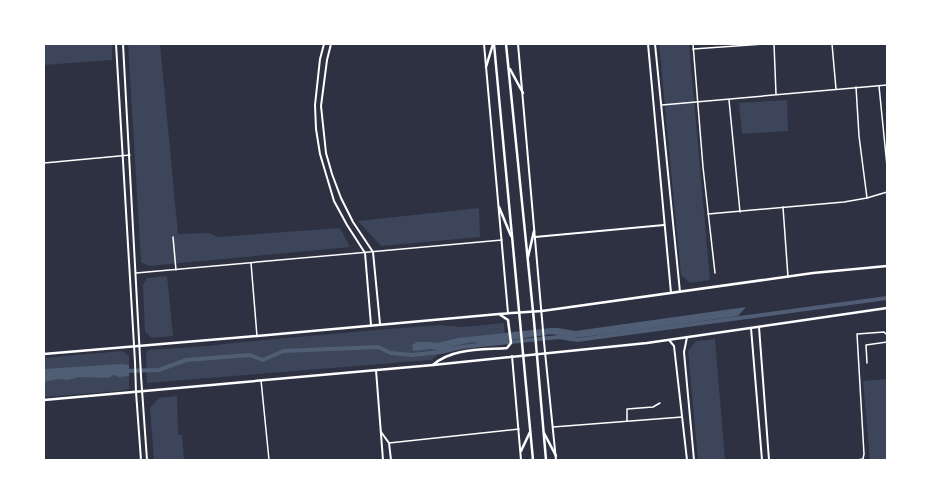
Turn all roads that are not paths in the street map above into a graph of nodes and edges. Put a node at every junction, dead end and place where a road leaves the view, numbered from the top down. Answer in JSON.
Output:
{"nodes":[{"id":1,"x":116,"y":44,"type":"edge"},
{"id":2,"x":123,"y":44,"type":"edge"},
{"id":3,"x":324,"y":44,"type":"edge"},
{"id":4,"x":331,"y":44,"type":"edge"},
{"id":5,"x":484,"y":44,"type":"edge"},
{"id":6,"x":494,"y":44,"type":"edge"},
{"id":7,"x":506,"y":44,"type":"edge"},
{"id":8,"x":518,"y":44,"type":"edge"},
{"id":9,"x":648,"y":44,"type":"edge"},
{"id":10,"x":655,"y":44,"type":"edge"},
{"id":11,"x":693,"y":44,"type":"edge"},
{"id":12,"x":764,"y":44,"type":"edge"},
{"id":13,"x":774,"y":44,"type":"edge"},
{"id":14,"x":832,"y":44,"type":"edge"},
{"id":15,"x":693,"y":49,"type":"junction"},
{"id":16,"x":486,"y":67,"type":"junction"},
{"id":17,"x":509,"y":68,"type":"junction"},
{"id":18,"x":879,"y":85,"type":"junction"},
{"id":19,"x":887,"y":85,"type":"edge"},
{"id":20,"x":856,"y":87,"type":"junction"},
{"id":21,"x":836,"y":89,"type":"junction"},
{"id":22,"x":523,"y":93,"type":"junction"},
{"id":23,"x":776,"y":94,"type":"junction"},
{"id":24,"x":729,"y":99,"type":"junction"},
{"id":25,"x":698,"y":102,"type":"junction"},
{"id":26,"x":660,"y":105,"type":"junction"},
{"id":27,"x":123,"y":155,"type":"junction"},
{"id":28,"x":130,"y":155,"type":"junction"},
{"id":29,"x":44,"y":163,"type":"edge"},
{"id":30,"x":887,"y":166,"type":"edge"},
{"id":31,"x":887,"y":192,"type":"edge"},
{"id":32,"x":867,"y":198,"type":"junction"},
{"id":33,"x":499,"y":207,"type":"junction"},
{"id":34,"x":783,"y":207,"type":"junction"},
{"id":35,"x":740,"y":212,"type":"junction"},
{"id":36,"x":708,"y":214,"type":"junction"},
{"id":37,"x":664,"y":224,"type":"junction"},
{"id":38,"x":534,"y":231,"type":"junction"},
{"id":39,"x":173,"y":237,"type":"dead end"},
{"id":40,"x":535,"y":237,"type":"junction"},
{"id":41,"x":512,"y":239,"type":"junction"},
{"id":42,"x":502,"y":240,"type":"junction"},
{"id":43,"x":373,"y":252,"type":"junction"},
{"id":44,"x":365,"y":253,"type":"junction"},
{"id":45,"x":528,"y":260,"type":"junction"},
{"id":46,"x":251,"y":263,"type":"junction"},
{"id":47,"x":887,"y":266,"type":"edge"},
{"id":48,"x":176,"y":270,"type":"junction"},
{"id":49,"x":136,"y":273,"type":"junction"},
{"id":50,"x":715,"y":273,"type":"dead end"},
{"id":51,"x":788,"y":276,"type":"junction"},
{"id":52,"x":680,"y":292,"type":"junction"},
{"id":53,"x":671,"y":293,"type":"junction"},
{"id":54,"x":887,"y":308,"type":"edge"},
{"id":55,"x":533,"y":311,"type":"junction"},
{"id":56,"x":542,"y":311,"type":"junction"},
{"id":57,"x":508,"y":313,"type":"junction"},
{"id":58,"x":519,"y":313,"type":"junction"},
{"id":59,"x":499,"y":314,"type":"junction"},
{"id":60,"x":380,"y":324,"type":"junction"},
{"id":61,"x":371,"y":325,"type":"junction"},
{"id":62,"x":759,"y":327,"type":"junction"},
{"id":63,"x":751,"y":328,"type":"junction"},
{"id":64,"x":887,"y":335,"type":"edge"},
{"id":65,"x":257,"y":336,"type":"junction"},
{"id":66,"x":687,"y":337,"type":"junction"},
{"id":67,"x":669,"y":340,"type":"junction"},
{"id":68,"x":887,"y":342,"type":"edge"},
{"id":69,"x":134,"y":346,"type":"junction"},
{"id":70,"x":140,"y":346,"type":"junction"},
{"id":71,"x":44,"y":354,"type":"edge"},
{"id":72,"x":537,"y":354,"type":"junction"},
{"id":73,"x":546,"y":354,"type":"junction"},
{"id":74,"x":523,"y":355,"type":"junction"},
{"id":75,"x":512,"y":356,"type":"junction"},
{"id":76,"x":867,"y":363,"type":"dead end"},
{"id":77,"x":433,"y":365,"type":"junction"},
{"id":78,"x":376,"y":370,"type":"junction"},
{"id":79,"x":261,"y":380,"type":"junction"},
{"id":80,"x":142,"y":391,"type":"junction"},
{"id":81,"x":136,"y":392,"type":"junction"},
{"id":82,"x":44,"y":400,"type":"edge"},
{"id":83,"x":660,"y":404,"type":"dead end"},
{"id":84,"x":682,"y":417,"type":"junction"},
{"id":85,"x":627,"y":421,"type":"junction"},
{"id":86,"x":553,"y":427,"type":"junction"},
{"id":87,"x":518,"y":429,"type":"junction"},
{"id":88,"x":380,"y":430,"type":"junction"},
{"id":89,"x":530,"y":431,"type":"junction"},
{"id":90,"x":543,"y":432,"type":"junction"},
{"id":91,"x":389,"y":443,"type":"junction"},
{"id":92,"x":520,"y":451,"type":"junction"},
{"id":93,"x":556,"y":456,"type":"junction"},
{"id":94,"x":141,"y":460,"type":"edge"},
{"id":95,"x":148,"y":460,"type":"edge"},
{"id":96,"x":269,"y":460,"type":"edge"},
{"id":97,"x":383,"y":460,"type":"edge"},
{"id":98,"x":391,"y":460,"type":"edge"},
{"id":99,"x":521,"y":460,"type":"edge"},
{"id":100,"x":533,"y":460,"type":"edge"},
{"id":101,"x":546,"y":460,"type":"edge"},
{"id":102,"x":556,"y":460,"type":"edge"},
{"id":103,"x":687,"y":460,"type":"edge"},
{"id":104,"x":694,"y":460,"type":"edge"},
{"id":105,"x":762,"y":460,"type":"edge"},
{"id":106,"x":769,"y":460,"type":"edge"},
{"id":107,"x":858,"y":460,"type":"edge"}],
"edges":[{"from":1,"to":27,"type":"street"},
{"from":2,"to":28,"type":"street"},
{"from":3,"to":44,"type":"street"},
{"from":4,"to":43,"type":"street"},
{"from":5,"to":16,"type":"street"},
{"from":6,"to":16,"type":"main road"},
{"from":6,"to":41,"type":"main road"},
{"from":7,"to":17,"type":"main road"},
{"from":8,"to":22,"type":"street"},
{"from":9,"to":37,"type":"street"},
{"from":10,"to":26,"type":"street"},
{"from":11,"to":15,"type":"street"},
{"from":12,"to":15,"type":"street"},
{"from":13,"to":23,"type":"street"},
{"from":14,"to":21,"type":"street"},
{"from":15,"to":25,"type":"street"},
{"from":16,"to":33,"type":"street"},
{"from":17,"to":22,"type":"main road"},
{"from":17,"to":45,"type":"main road"},
{"from":18,"to":19,"type":"street"},
{"from":18,"to":20,"type":"street"},
{"from":18,"to":30,"type":"street"},
{"from":20,"to":21,"type":"street"},
{"from":20,"to":32,"type":"street"},
{"from":21,"to":23,"type":"street"},
{"from":22,"to":38,"type":"street"},
{"from":23,"to":24,"type":"street"},
{"from":24,"to":25,"type":"street"},
{"from":24,"to":35,"type":"street"},
{"from":25,"to":26,"type":"street"},
{"from":25,"to":36,"type":"street"},
{"from":26,"to":52,"type":"street"},
{"from":27,"to":28,"type":"street"},
{"from":27,"to":29,"type":"street"},
{"from":27,"to":69,"type":"street"},
{"from":28,"to":49,"type":"street"},
{"from":31,"to":32,"type":"street"},
{"from":32,"to":34,"type":"street"},
{"from":33,"to":41,"type":"main road"},
{"from":33,"to":42,"type":"street"},
{"from":34,"to":35,"type":"street"},
{"from":34,"to":51,"type":"street"},
{"from":35,"to":36,"type":"street"},
{"from":36,"to":50,"type":"street"},
{"from":37,"to":40,"type":"street"},
{"from":37,"to":53,"type":"street"},
{"from":38,"to":40,"type":"street"},
{"from":38,"to":45,"type":"main road"},
{"from":39,"to":48,"type":"street"},
{"from":40,"to":56,"type":"street"},
{"from":41,"to":58,"type":"main road"},
{"from":42,"to":43,"type":"street"},
{"from":42,"to":57,"type":"street"},
{"from":43,"to":44,"type":"street"},
{"from":43,"to":60,"type":"street"},
{"from":44,"to":46,"type":"street"},
{"from":44,"to":61,"type":"street"},
{"from":45,"to":55,"type":"main road"},
{"from":46,"to":48,"type":"street"},
{"from":46,"to":65,"type":"street"},
{"from":47,"to":51,"type":"main road"},
{"from":48,"to":49,"type":"street"},
{"from":49,"to":70,"type":"street"},
{"from":51,"to":52,"type":"main road"},
{"from":52,"to":53,"type":"main road"},
{"from":53,"to":56,"type":"main road"},
{"from":54,"to":62,"type":"main road"},
{"from":55,"to":56,"type":"main road"},
{"from":55,"to":58,"type":"main road"},
{"from":55,"to":72,"type":"main road"},
{"from":56,"to":73,"type":"street"},
{"from":57,"to":58,"type":"main road"},
{"from":57,"to":59,"type":"main road"},
{"from":58,"to":74,"type":"main road"},
{"from":59,"to":60,"type":"main road"},
{"from":59,"to":77,"type":"main road"},
{"from":60,"to":61,"type":"main road"},
{"from":61,"to":65,"type":"main road"},
{"from":62,"to":63,"type":"main road"},
{"from":62,"to":106,"type":"street"},
{"from":63,"to":66,"type":"main road"},
{"from":63,"to":105,"type":"street"},
{"from":64,"to":107,"type":"street"},
{"from":65,"to":70,"type":"main road"},
{"from":66,"to":67,"type":"main road"},
{"from":66,"to":104,"type":"street"},
{"from":67,"to":73,"type":"main road"},
{"from":67,"to":84,"type":"street"},
{"from":68,"to":76,"type":"street"},
{"from":69,"to":70,"type":"main road"},
{"from":69,"to":71,"type":"main road"},
{"from":69,"to":81,"type":"street"},
{"from":70,"to":80,"type":"street"},
{"from":72,"to":73,"type":"main road"},
{"from":72,"to":74,"type":"main road"},
{"from":72,"to":90,"type":"main road"},
{"from":73,"to":86,"type":"street"},
{"from":74,"to":75,"type":"main road"},
{"from":74,"to":89,"type":"main road"},
{"from":75,"to":77,"type":"main road"},
{"from":75,"to":87,"type":"street"},
{"from":77,"to":78,"type":"main road"},
{"from":78,"to":79,"type":"main road"},
{"from":78,"to":88,"type":"street"},
{"from":79,"to":80,"type":"main road"},
{"from":79,"to":96,"type":"street"},
{"from":80,"to":81,"type":"main road"},
{"from":80,"to":95,"type":"street"},
{"from":81,"to":82,"type":"main road"},
{"from":81,"to":94,"type":"street"},
{"from":83,"to":85,"type":"street"},
{"from":84,"to":85,"type":"street"},
{"from":84,"to":103,"type":"street"},
{"from":85,"to":86,"type":"street"},
{"from":86,"to":93,"type":"street"},
{"from":87,"to":91,"type":"street"},
{"from":87,"to":92,"type":"street"},
{"from":88,"to":91,"type":"street"},
{"from":88,"to":97,"type":"street"},
{"from":89,"to":92,"type":"main road"},
{"from":89,"to":100,"type":"main road"},
{"from":90,"to":93,"type":"main road"},
{"from":90,"to":101,"type":"main road"},
{"from":91,"to":98,"type":"street"},
{"from":92,"to":99,"type":"street"},
{"from":93,"to":102,"type":"street"}]}
